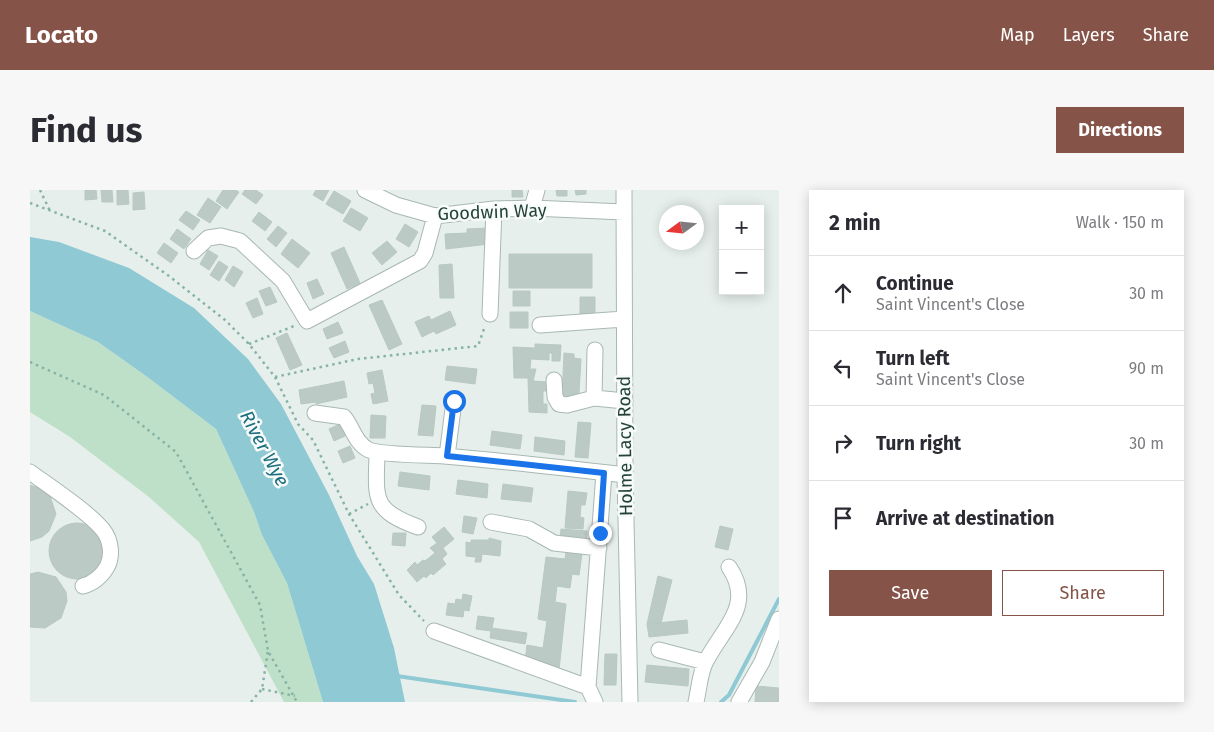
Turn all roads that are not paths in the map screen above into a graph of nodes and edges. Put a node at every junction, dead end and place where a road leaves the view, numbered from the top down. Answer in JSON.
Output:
{"nodes":[{"id":1,"x":365,"y":190,"type":"edge"},
{"id":2,"x":537,"y":190,"type":"edge"},
{"id":3,"x":624,"y":190,"type":"edge"},
{"id":4,"x":532,"y":208,"type":"junction"},
{"id":5,"x":494,"y":209,"type":"junction"},
{"id":6,"x":624,"y":212,"type":"junction"},
{"id":7,"x":434,"y":216,"type":"junction"},
{"id":8,"x":194,"y":251,"type":"dead end"},
{"id":9,"x":490,"y":314,"type":"road end"},
{"id":10,"x":624,"y":319,"type":"junction"},
{"id":11,"x":540,"y":325,"type":"dead end"},
{"id":12,"x":595,"y":350,"type":"dead end"},
{"id":13,"x":554,"y":380,"type":"dead end"},
{"id":14,"x":594,"y":398,"type":"junction"},
{"id":15,"x":454,"y":401,"type":"dead end"},
{"id":16,"x":625,"y":401,"type":"junction"},
{"id":17,"x":315,"y":413,"type":"dead end"},
{"id":18,"x":377,"y":453,"type":"junction"},
{"id":19,"x":447,"y":456,"type":"junction"},
{"id":20,"x":30,"y":472,"type":"edge"},
{"id":21,"x":604,"y":473,"type":"junction"},
{"id":22,"x":625,"y":475,"type":"junction"},
{"id":23,"x":491,"y":522,"type":"dead end"},
{"id":24,"x":418,"y":526,"type":"dead end"},
{"id":25,"x":600,"y":533,"type":"junction"},
{"id":26,"x":626,"y":534,"type":"junction"},
{"id":27,"x":599,"y":548,"type":"junction"},
{"id":28,"x":729,"y":567,"type":"dead end"},
{"id":29,"x":83,"y":586,"type":"dead end"},
{"id":30,"x":779,"y":619,"type":"edge"},
{"id":31,"x":434,"y":631,"type":"road end"},
{"id":32,"x":660,"y":650,"type":"dead end"},
{"id":33,"x":706,"y":662,"type":"junction"},
{"id":34,"x":588,"y":688,"type":"junction"},
{"id":35,"x":596,"y":702,"type":"edge"},
{"id":36,"x":630,"y":702,"type":"edge"},
{"id":37,"x":696,"y":702,"type":"edge"},
{"id":38,"x":739,"y":702,"type":"edge"}],
"edges":[{"from":1,"to":7,"type":"street","name":"Goodwin Way"},
{"from":2,"to":4,"type":"street"},
{"from":3,"to":6,"type":"street","name":"Holme Lacy Road"},
{"from":4,"to":5,"type":"street","name":"Goodwin Way"},
{"from":4,"to":6,"type":"street","name":"Goodwin Way"},
{"from":5,"to":7,"type":"street","name":"Goodwin Way"},
{"from":5,"to":9,"type":"street"},
{"from":6,"to":10,"type":"street","name":"Holme Lacy Road"},
{"from":7,"to":8,"type":"street"},
{"from":10,"to":11,"type":"street"},
{"from":10,"to":16,"type":"street","name":"Holme Lacy Road"},
{"from":12,"to":14,"type":"street"},
{"from":13,"to":14,"type":"street"},
{"from":14,"to":16,"type":"street"},
{"from":15,"to":19,"type":"street"},
{"from":16,"to":22,"type":"street","name":"Holme Lacy Road"},
{"from":17,"to":18,"type":"street"},
{"from":18,"to":19,"type":"street"},
{"from":18,"to":24,"type":"street"},
{"from":19,"to":21,"type":"street"},
{"from":20,"to":29,"type":"street"},
{"from":21,"to":22,"type":"street"},
{"from":21,"to":25,"type":"street"},
{"from":22,"to":26,"type":"street","name":"Holme Lacy Road"},
{"from":23,"to":27,"type":"street"},
{"from":25,"to":26,"type":"street"},
{"from":25,"to":27,"type":"street"},
{"from":26,"to":36,"type":"street","name":"Holme Lacy Road"},
{"from":27,"to":34,"type":"street"},
{"from":28,"to":33,"type":"street"},
{"from":30,"to":38,"type":"street"},
{"from":31,"to":34,"type":"street"},
{"from":32,"to":33,"type":"street"},
{"from":33,"to":37,"type":"street"},
{"from":34,"to":35,"type":"street"}]}
